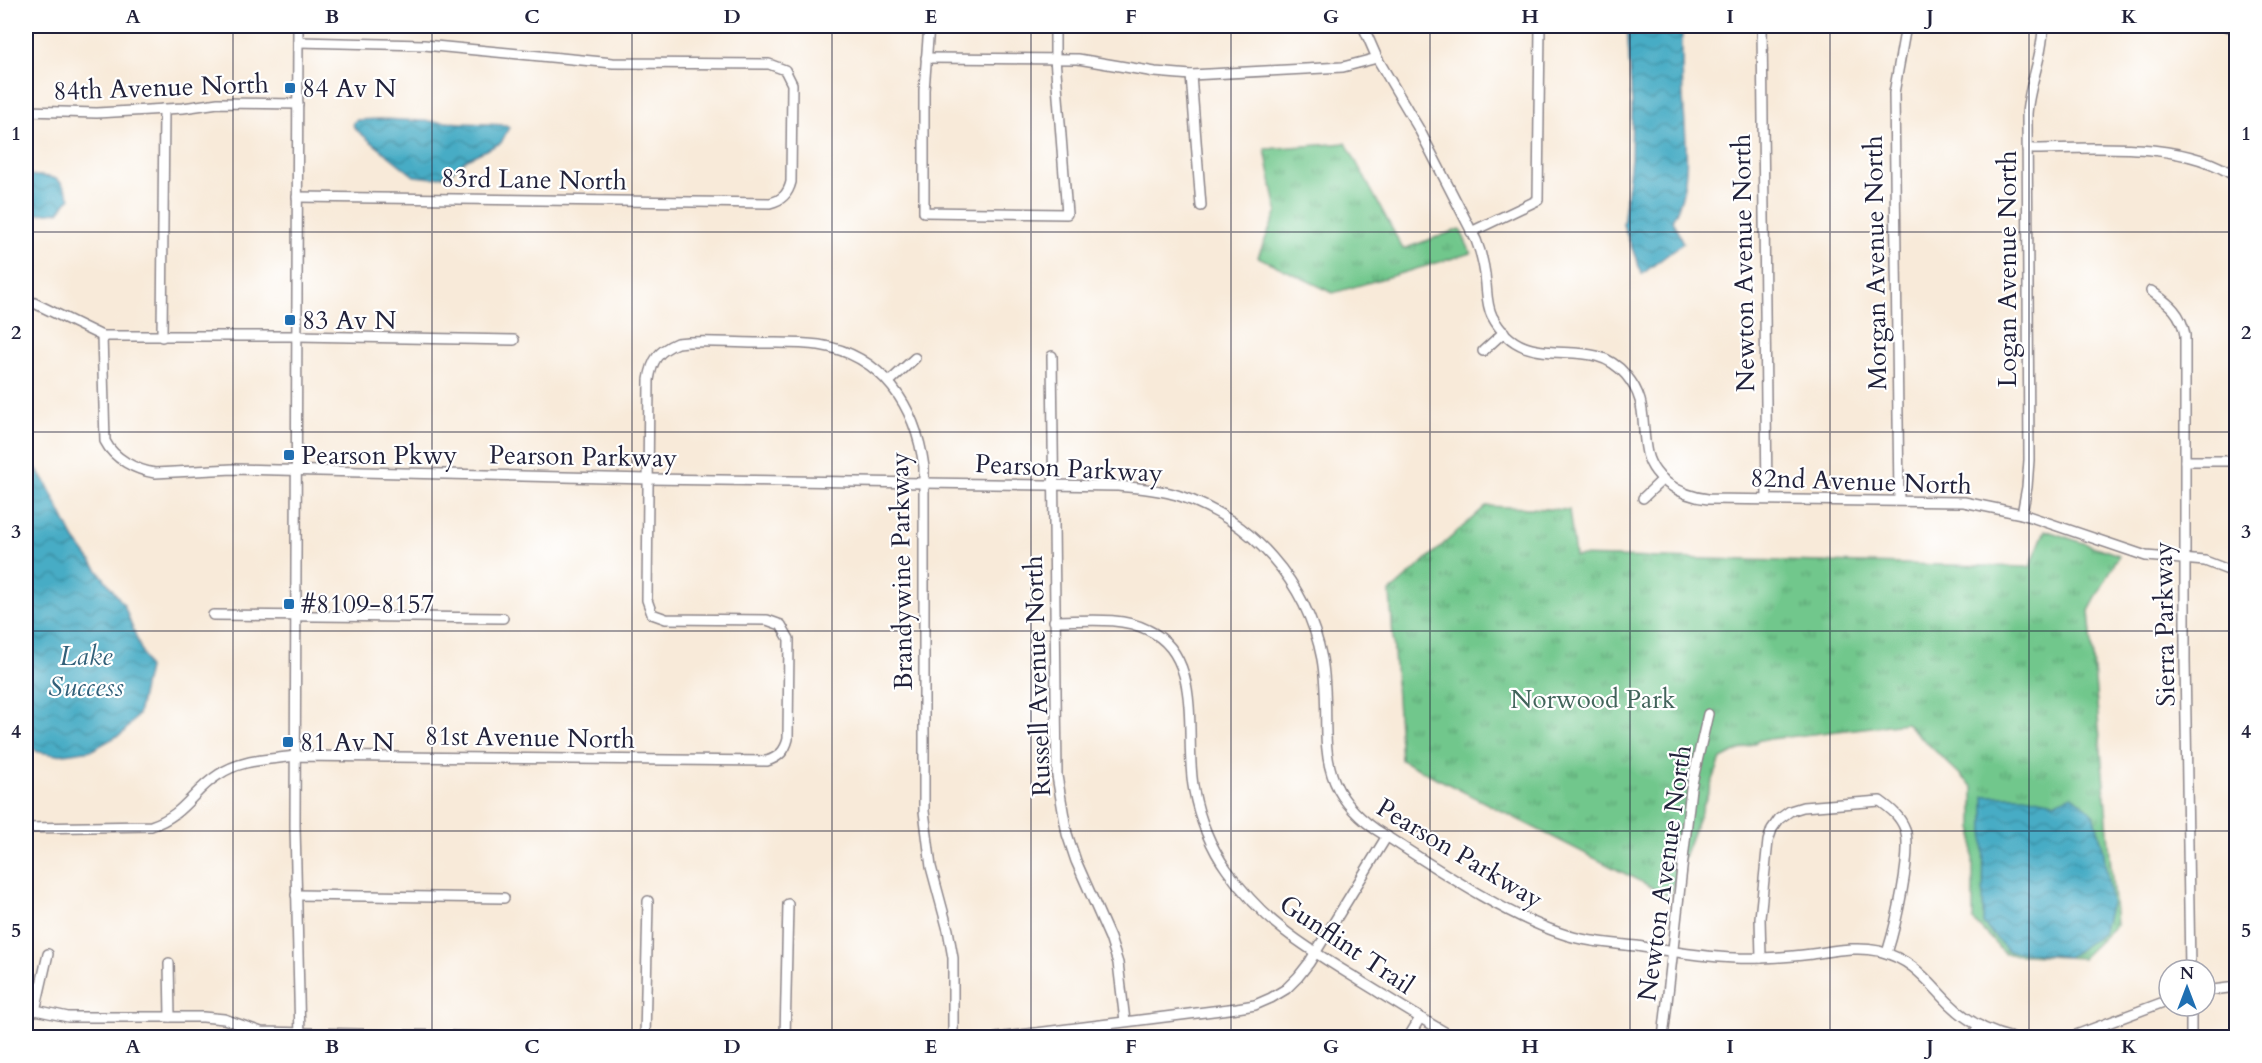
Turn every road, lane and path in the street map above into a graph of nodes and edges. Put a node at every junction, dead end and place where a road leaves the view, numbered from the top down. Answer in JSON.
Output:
{"nodes":[{"id":1,"x":298,"y":26,"type":"edge"},
{"id":2,"x":929,"y":26,"type":"edge"},
{"id":3,"x":1055,"y":26,"type":"edge"},
{"id":4,"x":1363,"y":26,"type":"edge"},
{"id":5,"x":1540,"y":26,"type":"edge"},
{"id":6,"x":1762,"y":26,"type":"edge"},
{"id":7,"x":1906,"y":26,"type":"edge"},
{"id":8,"x":2043,"y":26,"type":"edge"},
{"id":9,"x":2226,"y":26,"type":"edge"},
{"id":10,"x":2236,"y":29,"type":"edge"},
{"id":11,"x":298,"y":42,"type":"junction"},
{"id":12,"x":926,"y":58,"type":"junction"},
{"id":13,"x":1055,"y":58,"type":"junction"},
{"id":14,"x":1377,"y":58,"type":"junction"},
{"id":15,"x":1191,"y":75,"type":"junction"},
{"id":16,"x":298,"y":104,"type":"junction"},
{"id":17,"x":164,"y":109,"type":"junction"},
{"id":18,"x":26,"y":111,"type":"edge"},
{"id":19,"x":2027,"y":148,"type":"junction"},
{"id":20,"x":2236,"y":163,"type":"edge"},
{"id":21,"x":2234,"y":175,"type":"edge"},
{"id":22,"x":297,"y":197,"type":"junction"},
{"id":23,"x":1201,"y":206,"type":"dead end"},
{"id":24,"x":1471,"y":232,"type":"junction"},
{"id":25,"x":2151,"y":291,"type":"dead end"},
{"id":26,"x":26,"y":299,"type":"edge"},
{"id":27,"x":1504,"y":332,"type":"junction"},
{"id":28,"x":102,"y":336,"type":"junction"},
{"id":29,"x":297,"y":336,"type":"junction"},
{"id":30,"x":162,"y":337,"type":"junction"},
{"id":31,"x":514,"y":340,"type":"dead end"},
{"id":32,"x":1483,"y":351,"type":"dead end"},
{"id":33,"x":1052,"y":356,"type":"dead end"},
{"id":34,"x":915,"y":358,"type":"dead end"},
{"id":35,"x":889,"y":382,"type":"junction"},
{"id":36,"x":2185,"y":461,"type":"junction"},
{"id":37,"x":2236,"y":461,"type":"edge"},
{"id":38,"x":296,"y":470,"type":"junction"},
{"id":39,"x":648,"y":479,"type":"junction"},
{"id":40,"x":1663,"y":479,"type":"junction"},
{"id":41,"x":924,"y":483,"type":"junction"},
{"id":42,"x":1053,"y":485,"type":"junction"},
{"id":43,"x":1643,"y":498,"type":"dead end"},
{"id":44,"x":1767,"y":499,"type":"junction"},
{"id":45,"x":1899,"y":500,"type":"junction"},
{"id":46,"x":2022,"y":514,"type":"junction"},
{"id":47,"x":2184,"y":560,"type":"junction"},
{"id":48,"x":2236,"y":573,"type":"edge"},
{"id":49,"x":213,"y":615,"type":"dead end"},
{"id":50,"x":295,"y":616,"type":"junction"},
{"id":51,"x":503,"y":618,"type":"dead end"},
{"id":52,"x":1054,"y":621,"type":"junction"},
{"id":53,"x":1708,"y":714,"type":"dead end"},
{"id":54,"x":295,"y":756,"type":"junction"},
{"id":55,"x":26,"y":828,"type":"edge"},
{"id":56,"x":1387,"y":836,"type":"junction"},
{"id":57,"x":296,"y":895,"type":"junction"},
{"id":58,"x":504,"y":898,"type":"dead end"},
{"id":59,"x":648,"y":901,"type":"dead end"},
{"id":60,"x":788,"y":904,"type":"dead end"},
{"id":61,"x":1673,"y":951,"type":"junction"},
{"id":62,"x":1315,"y":953,"type":"junction"},
{"id":63,"x":1887,"y":953,"type":"junction"},
{"id":64,"x":48,"y":954,"type":"dead end"},
{"id":65,"x":1761,"y":958,"type":"junction"},
{"id":66,"x":2190,"y":958,"type":"edge"},
{"id":67,"x":169,"y":963,"type":"dead end"},
{"id":68,"x":2236,"y":987,"type":"edge"},
{"id":69,"x":2217,"y":989,"type":"edge"},
{"id":70,"x":2157,"y":1005,"type":"edge"},
{"id":71,"x":30,"y":1010,"type":"edge"},
{"id":72,"x":170,"y":1017,"type":"junction"},
{"id":73,"x":1420,"y":1018,"type":"junction"},
{"id":74,"x":2190,"y":1018,"type":"edge"},
{"id":75,"x":1125,"y":1021,"type":"junction"},
{"id":76,"x":1980,"y":1026,"type":"junction"},
{"id":77,"x":300,"y":1035,"type":"edge"},
{"id":78,"x":553,"y":1038,"type":"edge"},
{"id":79,"x":645,"y":1038,"type":"edge"},
{"id":80,"x":785,"y":1038,"type":"edge"},
{"id":81,"x":953,"y":1038,"type":"edge"},
{"id":82,"x":996,"y":1038,"type":"edge"},
{"id":83,"x":1408,"y":1038,"type":"edge"},
{"id":84,"x":1455,"y":1038,"type":"edge"},
{"id":85,"x":1663,"y":1038,"type":"edge"},
{"id":86,"x":1970,"y":1038,"type":"edge"},
{"id":87,"x":2013,"y":1038,"type":"edge"},
{"id":88,"x":2068,"y":1038,"type":"edge"},
{"id":89,"x":2190,"y":1038,"type":"edge"}],
"edges":[{"from":1,"to":11,"type":"street"},
{"from":2,"to":12,"type":"street"},
{"from":3,"to":13,"type":"street"},
{"from":4,"to":14,"type":"street"},
{"from":5,"to":24,"type":"street"},
{"from":6,"to":44,"type":"street","name":"Newton Avenue North"},
{"from":7,"to":45,"type":"street","name":"Morgan Avenue North"},
{"from":8,"to":19,"type":"street","name":"Logan Avenue North"},
{"from":9,"to":10,"type":"street"},
{"from":11,"to":16,"type":"street"},
{"from":11,"to":22,"type":"street","name":"83rd Lane North"},
{"from":12,"to":13,"type":"street"},
{"from":12,"to":13,"type":"street"},
{"from":13,"to":15,"type":"street"},
{"from":14,"to":15,"type":"street"},
{"from":14,"to":24,"type":"street"},
{"from":15,"to":23,"type":"street"},
{"from":16,"to":17,"type":"street","name":"84th Avenue North"},
{"from":16,"to":22,"type":"street"},
{"from":17,"to":18,"type":"street","name":"84th Avenue North"},
{"from":17,"to":30,"type":"street"},
{"from":19,"to":21,"type":"street"},
{"from":19,"to":46,"type":"street","name":"Logan Avenue North"},
{"from":20,"to":21,"type":"street"},
{"from":22,"to":29,"type":"street"},
{"from":24,"to":27,"type":"street"},
{"from":25,"to":36,"type":"street","name":"Sierra Parkway"},
{"from":26,"to":28,"type":"street"},
{"from":27,"to":32,"type":"street"},
{"from":27,"to":40,"type":"street"},
{"from":28,"to":30,"type":"street"},
{"from":28,"to":38,"type":"street","name":"Pearson Parkway"},
{"from":29,"to":30,"type":"street"},
{"from":29,"to":31,"type":"street"},
{"from":29,"to":38,"type":"street"},
{"from":33,"to":42,"type":"street","name":"Russell Avenue North"},
{"from":34,"to":35,"type":"street"},
{"from":35,"to":39,"type":"street","name":"Brandywine Parkway"},
{"from":35,"to":41,"type":"street","name":"Brandywine Parkway"},
{"from":36,"to":37,"type":"street"},
{"from":36,"to":47,"type":"street","name":"Sierra Parkway"},
{"from":38,"to":39,"type":"street","name":"Pearson Parkway"},
{"from":38,"to":50,"type":"street"},
{"from":39,"to":41,"type":"street","name":"Pearson Parkway"},
{"from":39,"to":54,"type":"street","name":"81st Avenue North"},
{"from":40,"to":43,"type":"street"},
{"from":40,"to":44,"type":"street","name":"82nd Avenue North"},
{"from":41,"to":42,"type":"street","name":"Pearson Parkway"},
{"from":41,"to":81,"type":"street","name":"Brandywine Parkway"},
{"from":42,"to":52,"type":"street","name":"Russell Avenue North"},
{"from":42,"to":56,"type":"street","name":"Pearson Parkway"},
{"from":44,"to":45,"type":"street","name":"82nd Avenue North"},
{"from":45,"to":46,"type":"street","name":"82nd Avenue North"},
{"from":46,"to":47,"type":"street","name":"82nd Avenue North"},
{"from":47,"to":48,"type":"street","name":"82nd Avenue North"},
{"from":47,"to":66,"type":"street","name":"Sierra Parkway"},
{"from":49,"to":50,"type":"street"},
{"from":50,"to":51,"type":"street"},
{"from":50,"to":54,"type":"street"},
{"from":52,"to":62,"type":"street","name":"Gunflint Trail"},
{"from":52,"to":75,"type":"street","name":"Russell Avenue North"},
{"from":53,"to":61,"type":"street","name":"Newton Avenue North"},
{"from":54,"to":55,"type":"street","name":"81st Avenue North"},
{"from":54,"to":57,"type":"street"},
{"from":56,"to":61,"type":"street","name":"Pearson Parkway"},
{"from":56,"to":62,"type":"street"},
{"from":57,"to":58,"type":"street"},
{"from":57,"to":77,"type":"street"},
{"from":59,"to":79,"type":"street"},
{"from":60,"to":80,"type":"street"},
{"from":61,"to":65,"type":"street","name":"Pearson Parkway"},
{"from":61,"to":85,"type":"street","name":"Newton Avenue North"},
{"from":62,"to":73,"type":"street","name":"Gunflint Trail"},
{"from":62,"to":75,"type":"street"},
{"from":63,"to":65,"type":"street","name":"Pearson Parkway"},
{"from":63,"to":65,"type":"street"},
{"from":63,"to":76,"type":"street","name":"Pearson Parkway"},
{"from":64,"to":71,"type":"street"},
{"from":67,"to":72,"type":"street"},
{"from":68,"to":69,"type":"street"},
{"from":70,"to":88,"type":"street"},
{"from":71,"to":72,"type":"street"},
{"from":72,"to":77,"type":"street"},
{"from":73,"to":83,"type":"street"},
{"from":73,"to":84,"type":"street","name":"Gunflint Trail"},
{"from":74,"to":89,"type":"street"},
{"from":75,"to":82,"type":"street"},
{"from":76,"to":86,"type":"street"},
{"from":76,"to":87,"type":"street","name":"Pearson Parkway"},
{"from":77,"to":78,"type":"street"}]}
